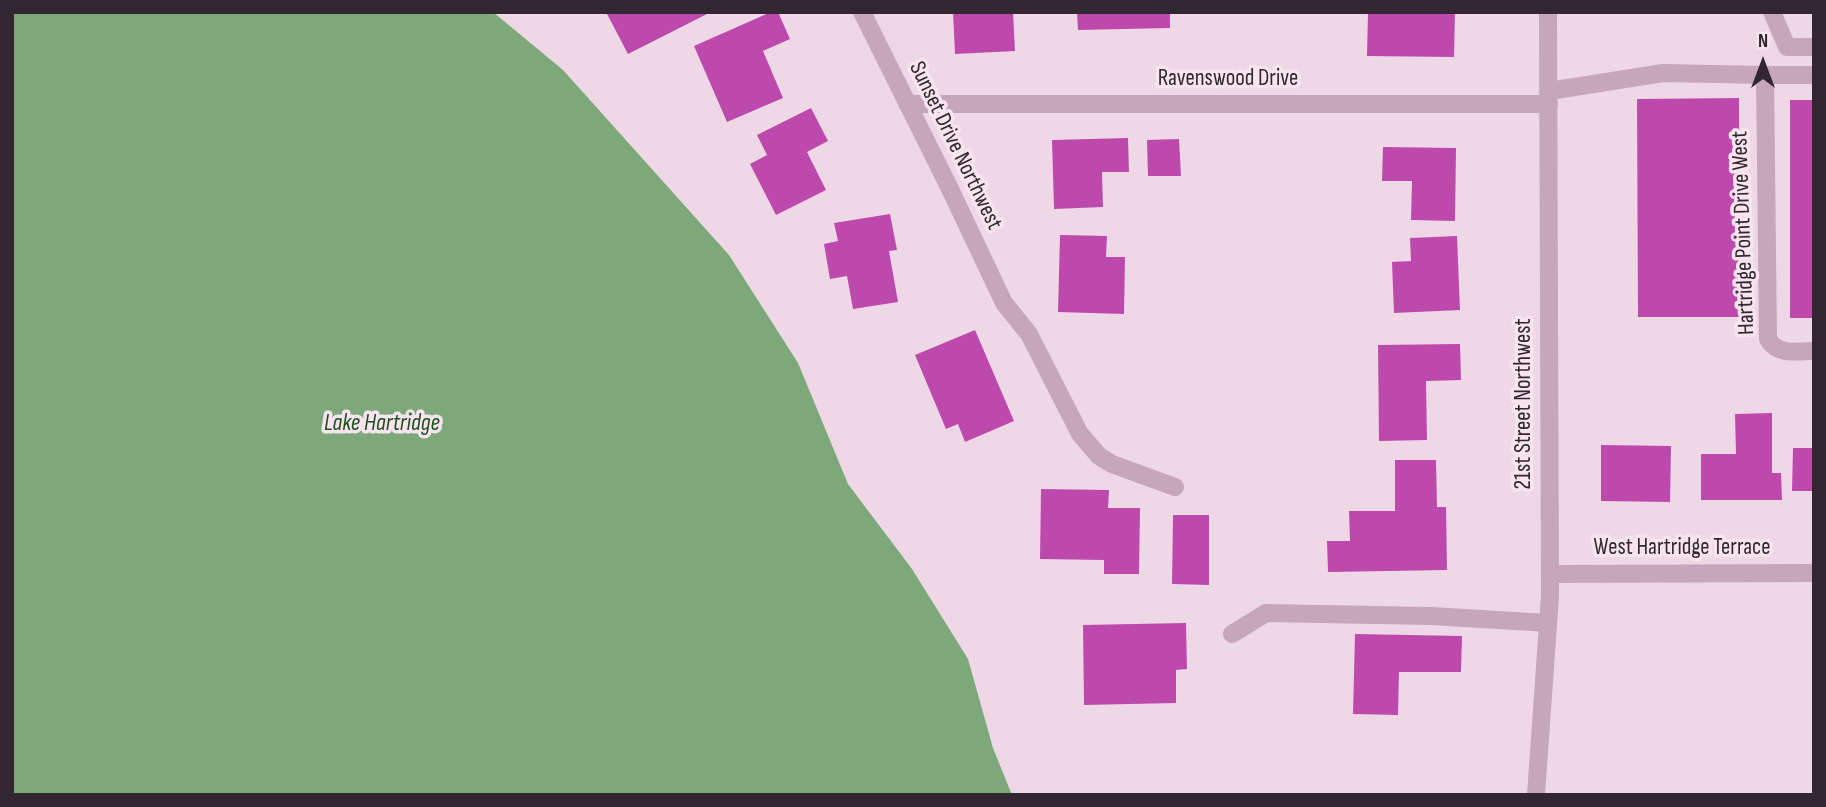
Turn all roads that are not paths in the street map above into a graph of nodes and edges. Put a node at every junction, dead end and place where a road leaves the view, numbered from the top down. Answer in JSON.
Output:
{"nodes":[{"id":1,"x":862,"y":12,"type":"edge"},
{"id":2,"x":1548,"y":12,"type":"edge"},
{"id":3,"x":1772,"y":12,"type":"edge"},
{"id":4,"x":1814,"y":47,"type":"edge"},
{"id":5,"x":1765,"y":75,"type":"junction"},
{"id":6,"x":1814,"y":75,"type":"edge"},
{"id":7,"x":1549,"y":97,"type":"junction"},
{"id":8,"x":907,"y":104,"type":"junction"},
{"id":9,"x":1814,"y":351,"type":"edge"},
{"id":10,"x":1175,"y":487,"type":"dead end"},
{"id":11,"x":1814,"y":573,"type":"edge"},
{"id":12,"x":1550,"y":574,"type":"junction"},
{"id":13,"x":1548,"y":623,"type":"junction"},
{"id":14,"x":1232,"y":634,"type":"dead end"},
{"id":15,"x":1536,"y":795,"type":"edge"}],
"edges":[{"from":1,"to":8,"type":"street","name":"Sunset Drive Northwest"},
{"from":2,"to":7,"type":"street","name":"21st Street Northwest"},
{"from":3,"to":4,"type":"street"},
{"from":5,"to":6,"type":"street"},
{"from":5,"to":7,"type":"street"},
{"from":5,"to":9,"type":"street","name":"Hartridge Point Drive West"},
{"from":7,"to":8,"type":"street","name":"Ravenswood Drive"},
{"from":7,"to":12,"type":"street","name":"21st Street Northwest"},
{"from":8,"to":10,"type":"street","name":"Sunset Drive Northwest"},
{"from":11,"to":12,"type":"street","name":"West Hartridge Terrace"},
{"from":12,"to":13,"type":"street","name":"21st Street Northwest"},
{"from":13,"to":14,"type":"street"},
{"from":13,"to":15,"type":"street","name":"21st Street Northwest"}]}
